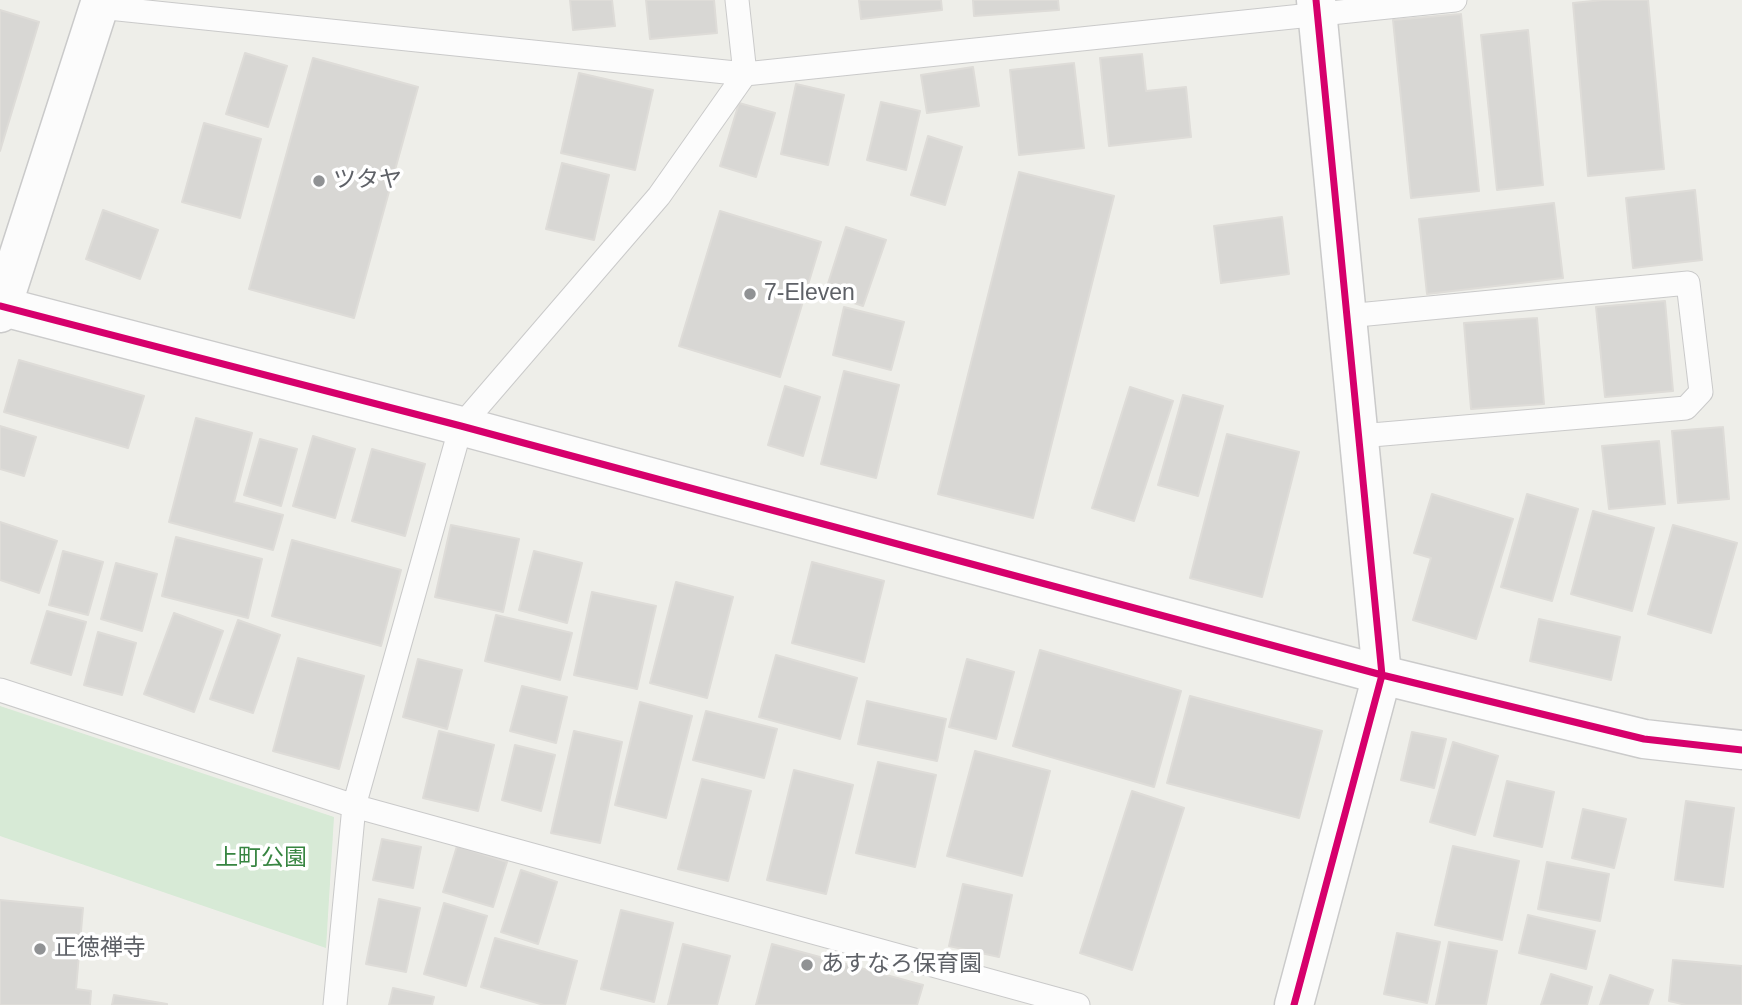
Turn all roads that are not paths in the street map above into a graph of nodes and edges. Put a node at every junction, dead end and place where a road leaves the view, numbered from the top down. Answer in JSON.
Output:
{"nodes":[{"id":1,"x":737,"y":0,"type":"edge"},
{"id":2,"x":1455,"y":0,"type":"edge"},
{"id":3,"x":100,"y":3,"type":"edge"},
{"id":4,"x":1317,"y":7,"type":"edge"},
{"id":5,"x":745,"y":74,"type":"junction"},
{"id":6,"x":1,"y":308,"type":"edge"},
{"id":7,"x":1347,"y":316,"type":"junction"},
{"id":8,"x":461,"y":426,"type":"junction"},
{"id":9,"x":1360,"y":436,"type":"junction"},
{"id":10,"x":1382,"y":675,"type":"junction"},
{"id":11,"x":0,"y":690,"type":"edge"},
{"id":12,"x":1742,"y":750,"type":"edge"},
{"id":13,"x":354,"y":806,"type":"junction"},
{"id":14,"x":335,"y":1005,"type":"edge"},
{"id":15,"x":1078,"y":1005,"type":"edge"},
{"id":16,"x":1294,"y":1005,"type":"edge"}],
"edges":[{"from":1,"to":5,"type":"lane"},
{"from":2,"to":4,"type":"lane"},
{"from":3,"to":5,"type":"lane"},
{"from":3,"to":6,"type":"street"},
{"from":4,"to":5,"type":"lane"},
{"from":4,"to":7,"type":"street"},
{"from":5,"to":8,"type":"lane"},
{"from":6,"to":8,"type":"street"},
{"from":7,"to":9,"type":"street"},
{"from":7,"to":9,"type":"lane"},
{"from":8,"to":10,"type":"street"},
{"from":8,"to":13,"type":"lane"},
{"from":9,"to":10,"type":"street"},
{"from":10,"to":12,"type":"street"},
{"from":10,"to":16,"type":"street"},
{"from":11,"to":13,"type":"lane"},
{"from":13,"to":14,"type":"lane"},
{"from":13,"to":15,"type":"lane"}]}
